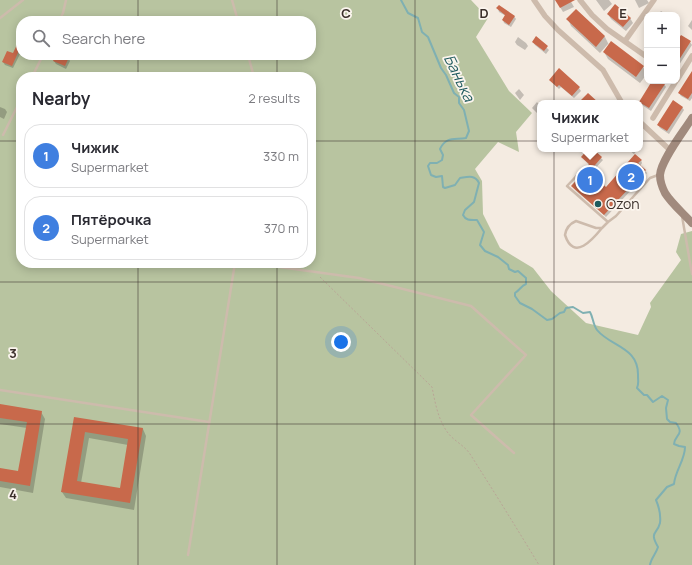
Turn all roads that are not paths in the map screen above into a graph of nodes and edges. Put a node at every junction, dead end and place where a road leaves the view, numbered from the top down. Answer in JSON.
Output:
{"nodes":[{"id":1,"x":23,"y":0,"type":"edge"},
{"id":2,"x":66,"y":0,"type":"edge"},
{"id":3,"x":232,"y":0,"type":"edge"},
{"id":4,"x":534,"y":0,"type":"edge"},
{"id":5,"x":580,"y":0,"type":"edge"},
{"id":6,"x":654,"y":0,"type":"edge"},
{"id":7,"x":62,"y":16,"type":"edge"},
{"id":8,"x":237,"y":16,"type":"edge"},
{"id":9,"x":0,"y":18,"type":"edge"},
{"id":10,"x":625,"y":41,"type":"junction"},
{"id":11,"x":644,"y":54,"type":"edge"},
{"id":12,"x":692,"y":56,"type":"edge"},
{"id":13,"x":40,"y":60,"type":"edge"},
{"id":14,"x":249,"y":60,"type":"edge"},
{"id":15,"x":34,"y":72,"type":"edge"},
{"id":16,"x":253,"y":72,"type":"edge"},
{"id":17,"x":680,"y":74,"type":"edge"},
{"id":18,"x":674,"y":84,"type":"edge"},
{"id":19,"x":620,"y":100,"type":"edge"},
{"id":20,"x":16,"y":109,"type":"edge"},
{"id":21,"x":653,"y":118,"type":"dead end"},
{"id":22,"x":692,"y":118,"type":"edge"},
{"id":23,"x":643,"y":125,"type":"edge"},
{"id":24,"x":3,"y":134,"type":"dead end"},
{"id":25,"x":671,"y":151,"type":"junction"},
{"id":26,"x":583,"y":168,"type":"dead end"},
{"id":27,"x":660,"y":174,"type":"junction"},
{"id":28,"x":683,"y":214,"type":"junction"},
{"id":29,"x":608,"y":222,"type":"junction"},
{"id":30,"x":692,"y":223,"type":"edge"},
{"id":31,"x":602,"y":228,"type":"junction"},
{"id":32,"x":234,"y":268,"type":"edge"},
{"id":33,"x":287,"y":268,"type":"edge"},
{"id":34,"x":692,"y":274,"type":"edge"},
{"id":35,"x":0,"y":390,"type":"edge"},
{"id":36,"x":210,"y":422,"type":"junction"},
{"id":37,"x":514,"y":453,"type":"dead end"},
{"id":38,"x":188,"y":555,"type":"dead end"}],
"edges":[{"from":1,"to":9,"type":"lane"},
{"from":2,"to":7,"type":"lane"},
{"from":3,"to":8,"type":"lane"},
{"from":4,"to":19,"type":"street"},
{"from":5,"to":10,"type":"street"},
{"from":6,"to":10,"type":"street"},
{"from":10,"to":11,"type":"street"},
{"from":12,"to":17,"type":"street"},
{"from":13,"to":15,"type":"lane"},
{"from":14,"to":16,"type":"lane"},
{"from":18,"to":21,"type":"street"},
{"from":20,"to":24,"type":"lane"},
{"from":22,"to":25,"type":"street"},
{"from":23,"to":25,"type":"street"},
{"from":25,"to":27,"type":"street"},
{"from":26,"to":29,"type":"lane"},
{"from":27,"to":28,"type":"street"},
{"from":27,"to":29,"type":"lane"},
{"from":28,"to":30,"type":"street"},
{"from":28,"to":34,"type":"lane"},
{"from":29,"to":31,"type":"lane"},
{"from":31,"to":31,"type":"lane"},
{"from":32,"to":36,"type":"lane"},
{"from":33,"to":37,"type":"lane"},
{"from":35,"to":36,"type":"lane"},
{"from":36,"to":38,"type":"lane"}]}
